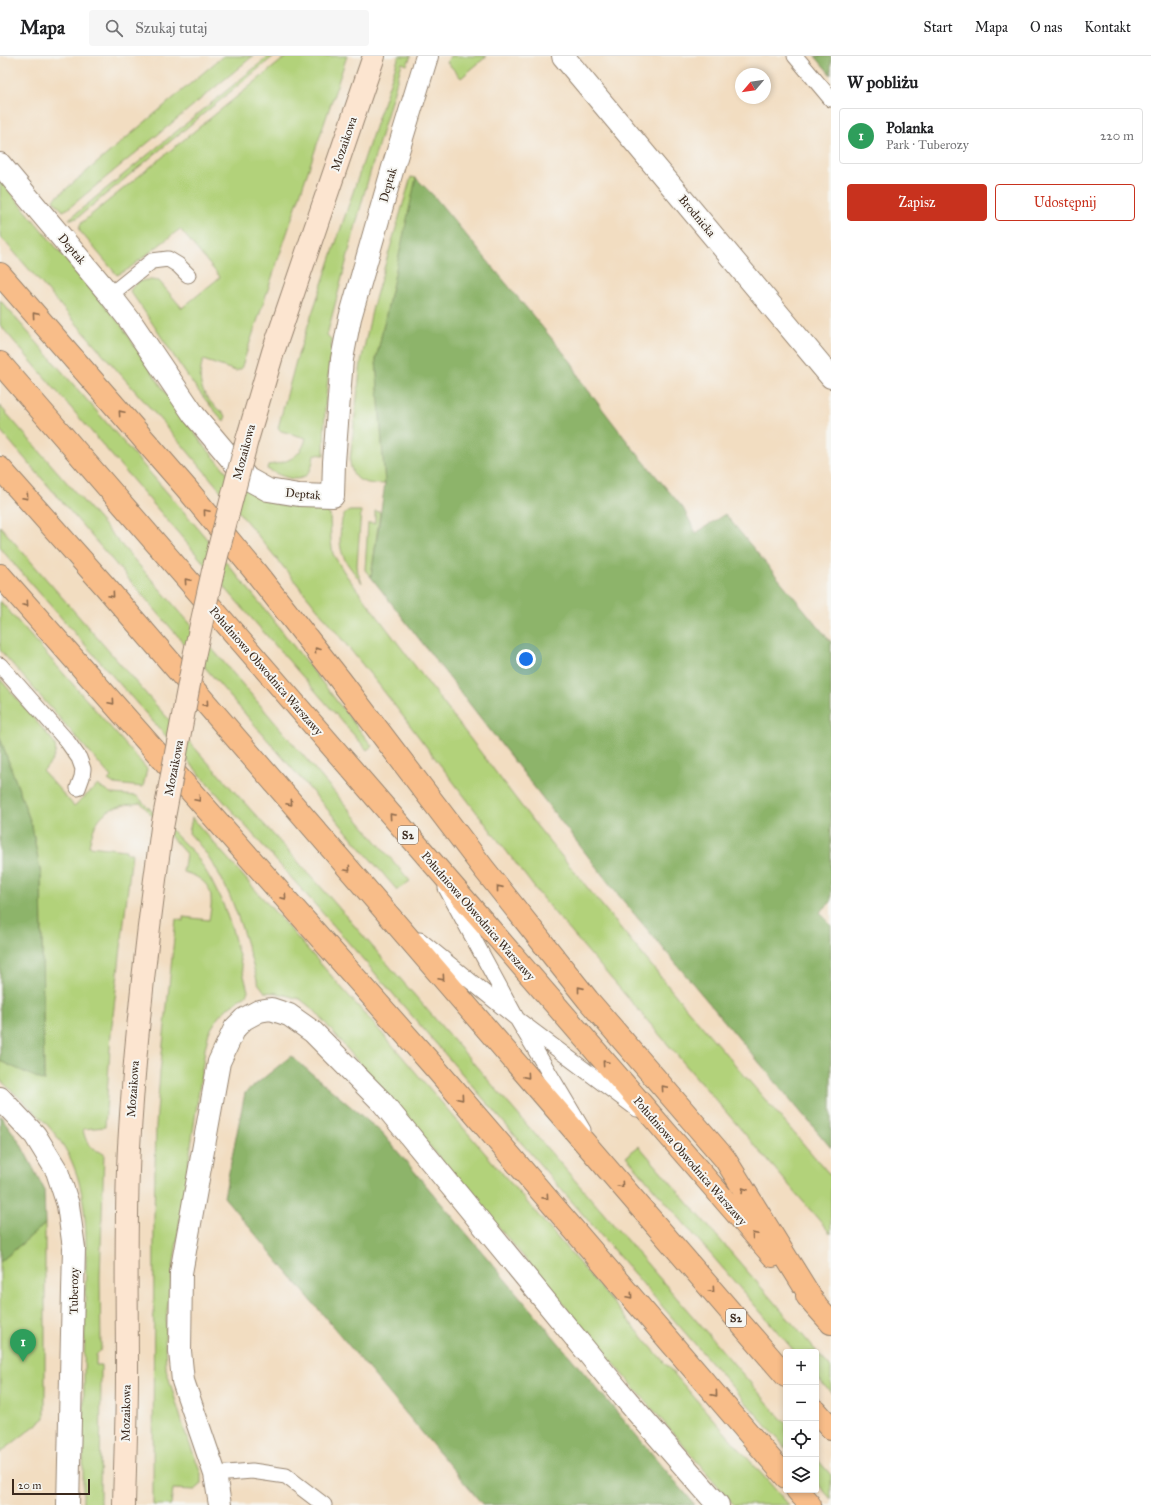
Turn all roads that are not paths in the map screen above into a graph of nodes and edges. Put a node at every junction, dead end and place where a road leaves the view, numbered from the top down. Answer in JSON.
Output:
{"nodes":[{"id":1,"x":374,"y":56,"type":"edge"},
{"id":2,"x":427,"y":56,"type":"edge"},
{"id":3,"x":563,"y":56,"type":"edge"},
{"id":4,"x":795,"y":56,"type":"edge"},
{"id":5,"x":831,"y":99,"type":"edge"},
{"id":6,"x":0,"y":164,"type":"edge"},
{"id":7,"x":0,"y":274,"type":"edge"},
{"id":8,"x":188,"y":275,"type":"dead end"},
{"id":9,"x":110,"y":295,"type":"junction"},
{"id":10,"x":0,"y":363,"type":"edge"},
{"id":11,"x":831,"y":377,"type":"edge"},
{"id":12,"x":0,"y":468,"type":"edge"},
{"id":13,"x":0,"y":575,"type":"edge"},
{"id":14,"x":0,"y":665,"type":"edge"},
{"id":15,"x":78,"y":788,"type":"dead end"},
{"id":16,"x":432,"y":863,"type":"junction"},
{"id":17,"x":381,"y":908,"type":"junction"},
{"id":18,"x":517,"y":1019,"type":"junction"},
{"id":19,"x":0,"y":1098,"type":"edge"},
{"id":20,"x":659,"y":1126,"type":"junction"},
{"id":21,"x":607,"y":1168,"type":"junction"},
{"id":22,"x":817,"y":1307,"type":"junction"},
{"id":23,"x":831,"y":1323,"type":"edge"},
{"id":24,"x":783,"y":1373,"type":"edge"},
{"id":25,"x":819,"y":1414,"type":"edge"},
{"id":26,"x":831,"y":1428,"type":"edge"},
{"id":27,"x":783,"y":1473,"type":"edge"},
{"id":28,"x":215,"y":1474,"type":"junction"},
{"id":29,"x":800,"y":1493,"type":"edge"},
{"id":30,"x":68,"y":1505,"type":"edge"},
{"id":31,"x":124,"y":1505,"type":"edge"},
{"id":32,"x":220,"y":1505,"type":"edge"},
{"id":33,"x":324,"y":1505,"type":"edge"},
{"id":34,"x":718,"y":1505,"type":"edge"},
{"id":35,"x":810,"y":1505,"type":"edge"}],
"edges":[{"from":1,"to":31,"type":"street","name":"Mozaikowa","bridge":true},
{"from":2,"to":9,"type":"street","name":"Deptak"},
{"from":3,"to":11,"type":"street","name":"Brodnicka"},
{"from":4,"to":5,"type":"lane"},
{"from":6,"to":9,"type":"street","name":"Deptak"},
{"from":22,"to":7,"type":"highway","one_way":true},
{"from":8,"to":9,"type":"lane"},
{"from":16,"to":10,"type":"highway","name":"Południowa Obwodnica Warszawy","number":"S2","one_way":true},
{"from":12,"to":17,"type":"highway","number":"S2","one_way":true},
{"from":13,"to":27,"type":"highway","one_way":true},
{"from":14,"to":15,"type":"lane"},
{"from":16,"to":18,"type":"lane"},
{"from":20,"to":16,"type":"highway","name":"Południowa Obwodnica Warszawy","number":"S2","one_way":true},
{"from":17,"to":18,"type":"lane"},
{"from":17,"to":21,"type":"highway","number":"S2","one_way":true},
{"from":18,"to":20,"type":"lane"},
{"from":18,"to":21,"type":"lane"},
{"from":19,"to":30,"type":"street","name":"Tuberozy"},
{"from":22,"to":20,"type":"highway","name":"Południowa Obwodnica Warszawy","number":"S2","one_way":true},
{"from":21,"to":24,"type":"highway","number":"S2","one_way":true},
{"from":22,"to":23,"type":"highway","name":"Południowa Obwodnica Warszawy","number":"S2"},
{"from":25,"to":26,"type":"highway"},
{"from":28,"to":32,"type":"street"},
{"from":28,"to":33,"type":"lane"},
{"from":28,"to":34,"type":"street"},
{"from":29,"to":35,"type":"highway"}]}
